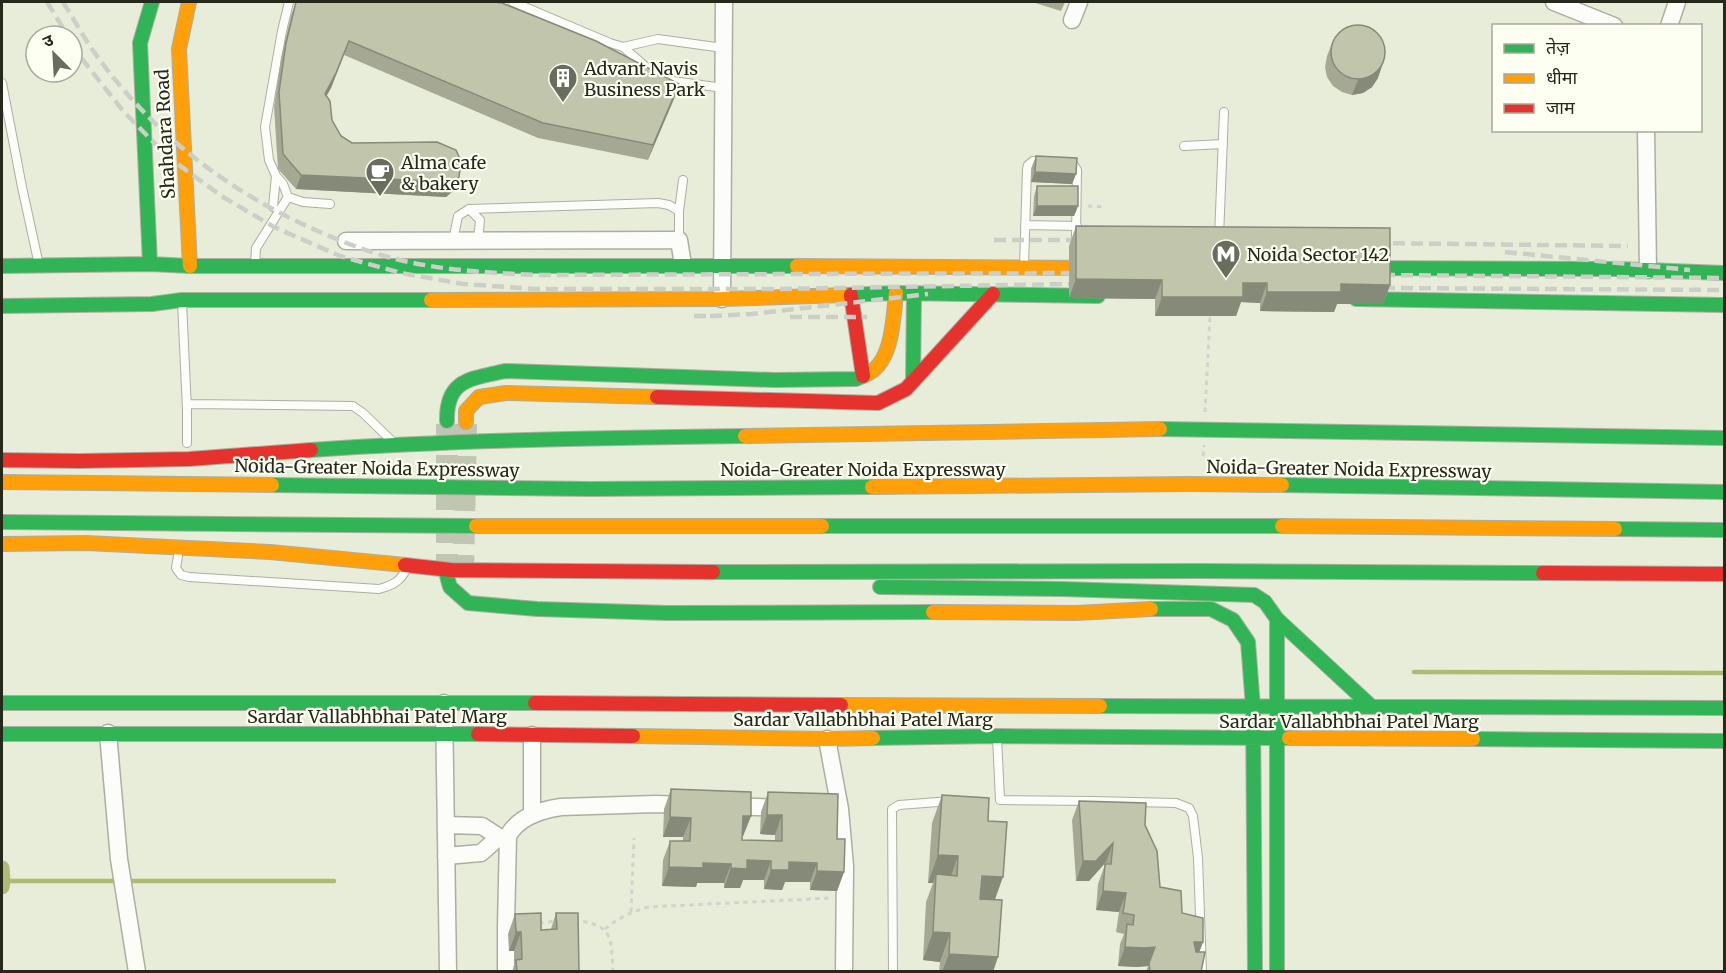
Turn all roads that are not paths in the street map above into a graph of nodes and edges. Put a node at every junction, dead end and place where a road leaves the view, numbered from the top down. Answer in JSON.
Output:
{"nodes":[{"id":1,"x":152,"y":2,"type":"edge"},
{"id":2,"x":189,"y":2,"type":"edge"},
{"id":3,"x":289,"y":2,"type":"edge"},
{"id":4,"x":513,"y":2,"type":"edge"},
{"id":5,"x":724,"y":2,"type":"edge"},
{"id":6,"x":1079,"y":2,"type":"edge"},
{"id":7,"x":1554,"y":2,"type":"edge"},
{"id":8,"x":1677,"y":2,"type":"edge"},
{"id":9,"x":1072,"y":20,"type":"dead end"},
{"id":10,"x":1609,"y":24,"type":"edge"},
{"id":11,"x":1670,"y":24,"type":"edge"},
{"id":12,"x":623,"y":47,"type":"junction"},
{"id":13,"x":723,"y":48,"type":"junction"},
{"id":14,"x":2,"y":83,"type":"edge"},
{"id":15,"x":723,"y":88,"type":"junction"},
{"id":16,"x":1224,"y":112,"type":"dead end"},
{"id":17,"x":1646,"y":132,"type":"edge"},
{"id":18,"x":1223,"y":144,"type":"junction"},
{"id":19,"x":1184,"y":146,"type":"dead end"},
{"id":20,"x":276,"y":176,"type":"junction"},
{"id":21,"x":683,"y":180,"type":"dead end"},
{"id":22,"x":1077,"y":190,"type":"junction"},
{"id":23,"x":1067,"y":191,"type":"edge"},
{"id":24,"x":1026,"y":192,"type":"junction"},
{"id":25,"x":1036,"y":192,"type":"edge"},
{"id":26,"x":288,"y":197,"type":"junction"},
{"id":27,"x":330,"y":204,"type":"dead end"},
{"id":28,"x":273,"y":207,"type":"dead end"},
{"id":29,"x":469,"y":209,"type":"junction"},
{"id":30,"x":679,"y":212,"type":"junction"},
{"id":31,"x":1025,"y":225,"type":"junction"},
{"id":32,"x":1077,"y":226,"type":"junction"},
{"id":33,"x":679,"y":240,"type":"junction"},
{"id":34,"x":453,"y":241,"type":"junction"},
{"id":35,"x":478,"y":241,"type":"junction"},
{"id":36,"x":346,"y":242,"type":"dead end"},
{"id":37,"x":1219,"y":245,"type":"edge"},
{"id":38,"x":1076,"y":247,"type":"edge"},
{"id":39,"x":150,"y":264,"type":"junction"},
{"id":40,"x":2,"y":266,"type":"edge"},
{"id":41,"x":34,"y":266,"type":"junction"},
{"id":42,"x":190,"y":266,"type":"junction"},
{"id":43,"x":255,"y":266,"type":"junction"},
{"id":44,"x":683,"y":266,"type":"junction"},
{"id":45,"x":722,"y":266,"type":"junction"},
{"id":46,"x":1024,"y":267,"type":"junction"},
{"id":47,"x":1108,"y":268,"type":"edge"},
{"id":48,"x":1348,"y":268,"type":"edge"},
{"id":49,"x":1648,"y":270,"type":"junction"},
{"id":50,"x":1725,"y":273,"type":"edge"},
{"id":51,"x":896,"y":293,"type":"junction"},
{"id":52,"x":914,"y":294,"type":"junction"},
{"id":53,"x":993,"y":294,"type":"junction"},
{"id":54,"x":850,"y":295,"type":"junction"},
{"id":55,"x":1112,"y":296,"type":"edge"},
{"id":56,"x":722,"y":299,"type":"junction"},
{"id":57,"x":1337,"y":299,"type":"edge"},
{"id":58,"x":182,"y":300,"type":"junction"},
{"id":59,"x":2,"y":306,"type":"edge"},
{"id":60,"x":1725,"y":306,"type":"edge"},
{"id":61,"x":863,"y":376,"type":"junction"},
{"id":62,"x":913,"y":381,"type":"junction"},
{"id":63,"x":187,"y":404,"type":"junction"},
{"id":64,"x":447,"y":421,"type":"tunnel mouth"},
{"id":65,"x":466,"y":422,"type":"tunnel mouth"},
{"id":66,"x":1725,"y":438,"type":"edge"},
{"id":67,"x":187,"y":443,"type":"dead end"},
{"id":68,"x":394,"y":444,"type":"junction"},
{"id":69,"x":2,"y":460,"type":"edge"},
{"id":70,"x":2,"y":482,"type":"edge"},
{"id":71,"x":1725,"y":492,"type":"edge"},
{"id":72,"x":2,"y":522,"type":"edge"},
{"id":73,"x":1725,"y":530,"type":"edge"},
{"id":74,"x":2,"y":544,"type":"edge"},
{"id":75,"x":178,"y":556,"type":"dead end"},
{"id":76,"x":409,"y":566,"type":"junction"},
{"id":77,"x":1725,"y":574,"type":"edge"},
{"id":78,"x":447,"y":576,"type":"tunnel mouth"},
{"id":79,"x":463,"y":577,"type":"dead end"},
{"id":80,"x":719,"y":585,"type":"dead end"},
{"id":81,"x":861,"y":587,"type":"dead end"},
{"id":82,"x":1277,"y":619,"type":"junction"},
{"id":83,"x":444,"y":702,"type":"junction"},
{"id":84,"x":2,"y":703,"type":"edge"},
{"id":85,"x":1253,"y":707,"type":"junction"},
{"id":86,"x":1276,"y":707,"type":"junction"},
{"id":87,"x":1372,"y":707,"type":"junction"},
{"id":88,"x":1725,"y":708,"type":"edge"},
{"id":89,"x":2,"y":734,"type":"edge"},
{"id":90,"x":104,"y":734,"type":"junction"},
{"id":91,"x":445,"y":734,"type":"junction"},
{"id":92,"x":532,"y":735,"type":"junction"},
{"id":93,"x":997,"y":736,"type":"junction"},
{"id":94,"x":827,"y":739,"type":"junction"},
{"id":95,"x":1252,"y":739,"type":"junction"},
{"id":96,"x":1276,"y":739,"type":"junction"},
{"id":97,"x":1725,"y":741,"type":"edge"},
{"id":98,"x":955,"y":801,"type":"edge"},
{"id":99,"x":988,"y":801,"type":"edge"},
{"id":100,"x":1000,"y":801,"type":"junction"},
{"id":101,"x":805,"y":808,"type":"edge"},
{"id":102,"x":532,"y":815,"type":"junction"},
{"id":103,"x":446,"y":825,"type":"junction"},
{"id":104,"x":504,"y":837,"type":"junction"},
{"id":105,"x":446,"y":856,"type":"junction"},
{"id":106,"x":137,"y":972,"type":"edge"},
{"id":107,"x":448,"y":972,"type":"edge"},
{"id":108,"x":506,"y":972,"type":"edge"},
{"id":109,"x":844,"y":972,"type":"edge"},
{"id":110,"x":893,"y":972,"type":"edge"},
{"id":111,"x":1202,"y":972,"type":"edge"},
{"id":112,"x":1255,"y":972,"type":"edge"},
{"id":113,"x":1278,"y":972,"type":"edge"}],
"edges":[{"from":1,"to":39,"type":"main road","name":"Shahdara Road"},
{"from":2,"to":42,"type":"main road","name":"Shahdara Road"},
{"from":3,"to":20,"type":"lane"},
{"from":4,"to":12,"type":"lane"},
{"from":5,"to":13,"type":"street"},
{"from":6,"to":9,"type":"street"},
{"from":7,"to":10,"type":"street"},
{"from":8,"to":11,"type":"street"},
{"from":12,"to":13,"type":"lane"},
{"from":12,"to":15,"type":"lane"},
{"from":13,"to":15,"type":"street"},
{"from":14,"to":41,"type":"lane"},
{"from":15,"to":45,"type":"street"},
{"from":16,"to":18,"type":"lane"},
{"from":17,"to":49,"type":"street"},
{"from":18,"to":19,"type":"lane"},
{"from":18,"to":37,"type":"lane"},
{"from":20,"to":26,"type":"lane"},
{"from":20,"to":28,"type":"lane"},
{"from":21,"to":30,"type":"lane"},
{"from":22,"to":23,"type":"lane"},
{"from":22,"to":24,"type":"lane"},
{"from":22,"to":32,"type":"lane"},
{"from":24,"to":25,"type":"lane"},
{"from":24,"to":31,"type":"lane"},
{"from":26,"to":27,"type":"lane"},
{"from":26,"to":43,"type":"lane"},
{"from":29,"to":30,"type":"lane"},
{"from":29,"to":34,"type":"lane"},
{"from":29,"to":35,"type":"lane"},
{"from":30,"to":33,"type":"lane"},
{"from":31,"to":32,"type":"lane"},
{"from":31,"to":46,"type":"lane"},
{"from":32,"to":38,"type":"lane"},
{"from":33,"to":35,"type":"street"},
{"from":33,"to":44,"type":"street"},
{"from":34,"to":35,"type":"street"},
{"from":34,"to":36,"type":"street"},
{"from":39,"to":41,"type":"main road"},
{"from":39,"to":42,"type":"main road"},
{"from":40,"to":41,"type":"main road"},
{"from":42,"to":43,"type":"main road"},
{"from":43,"to":44,"type":"main road"},
{"from":44,"to":45,"type":"main road"},
{"from":45,"to":46,"type":"main road"},
{"from":45,"to":56,"type":"street"},
{"from":46,"to":47,"type":"main road"},
{"from":48,"to":49,"type":"main road"},
{"from":49,"to":50,"type":"main road"},
{"from":51,"to":52,"type":"main road"},
{"from":51,"to":54,"type":"main road"},
{"from":51,"to":61,"type":"main road"},
{"from":52,"to":53,"type":"main road"},
{"from":52,"to":62,"type":"main road"},
{"from":53,"to":55,"type":"main road"},
{"from":53,"to":62,"type":"main road"},
{"from":54,"to":56,"type":"main road"},
{"from":54,"to":61,"type":"main road"},
{"from":56,"to":58,"type":"main road"},
{"from":57,"to":60,"type":"main road"},
{"from":58,"to":59,"type":"main road"},
{"from":58,"to":63,"type":"lane"},
{"from":61,"to":64,"type":"main road"},
{"from":62,"to":65,"type":"main road"},
{"from":63,"to":67,"type":"lane"},
{"from":63,"to":68,"type":"lane"},
{"from":66,"to":68,"type":"main road"},
{"from":68,"to":69,"type":"main road"},
{"from":70,"to":71,"type":"main road","name":"Noida-Greater Noida Expressway"},
{"from":72,"to":73,"type":"main road"},
{"from":74,"to":76,"type":"main road"},
{"from":75,"to":76,"type":"lane"},
{"from":76,"to":77,"type":"main road"},
{"from":78,"to":85,"type":"main road"},
{"from":79,"to":80,"type":"main road"},
{"from":81,"to":82,"type":"main road"},
{"from":82,"to":86,"type":"main road"},
{"from":82,"to":87,"type":"main road"},
{"from":83,"to":84,"type":"main road","name":"Sardar Vallabhbhai Patel Marg"},
{"from":83,"to":85,"type":"main road","name":"Sardar Vallabhbhai Patel Marg"},
{"from":83,"to":91,"type":"street"},
{"from":85,"to":86,"type":"main road","name":"Sardar Vallabhbhai Patel Marg"},
{"from":85,"to":95,"type":"main road"},
{"from":86,"to":87,"type":"main road","name":"Sardar Vallabhbhai Patel Marg"},
{"from":86,"to":96,"type":"main road"},
{"from":87,"to":88,"type":"main road","name":"Sardar Vallabhbhai Patel Marg"},
{"from":89,"to":90,"type":"main road","name":"Sardar Vallabhbhai Patel Marg"},
{"from":90,"to":91,"type":"main road","name":"Sardar Vallabhbhai Patel Marg"},
{"from":90,"to":106,"type":"street"},
{"from":91,"to":92,"type":"main road","name":"Sardar Vallabhbhai Patel Marg"},
{"from":91,"to":103,"type":"street"},
{"from":92,"to":94,"type":"main road","name":"Sardar Vallabhbhai Patel Marg"},
{"from":92,"to":102,"type":"street"},
{"from":93,"to":94,"type":"main road","name":"Sardar Vallabhbhai Patel Marg"},
{"from":93,"to":95,"type":"main road","name":"Sardar Vallabhbhai Patel Marg"},
{"from":93,"to":100,"type":"lane"},
{"from":94,"to":109,"type":"street"},
{"from":95,"to":96,"type":"main road","name":"Sardar Vallabhbhai Patel Marg"},
{"from":95,"to":112,"type":"main road"},
{"from":96,"to":97,"type":"main road","name":"Sardar Vallabhbhai Patel Marg"},
{"from":96,"to":113,"type":"main road"},
{"from":98,"to":110,"type":"lane"},
{"from":99,"to":100,"type":"lane"},
{"from":100,"to":111,"type":"lane"},
{"from":101,"to":102,"type":"street"},
{"from":102,"to":104,"type":"street"},
{"from":103,"to":104,"type":"street"},
{"from":103,"to":105,"type":"street"},
{"from":104,"to":105,"type":"street"},
{"from":104,"to":108,"type":"street"},
{"from":105,"to":107,"type":"street"}]}
